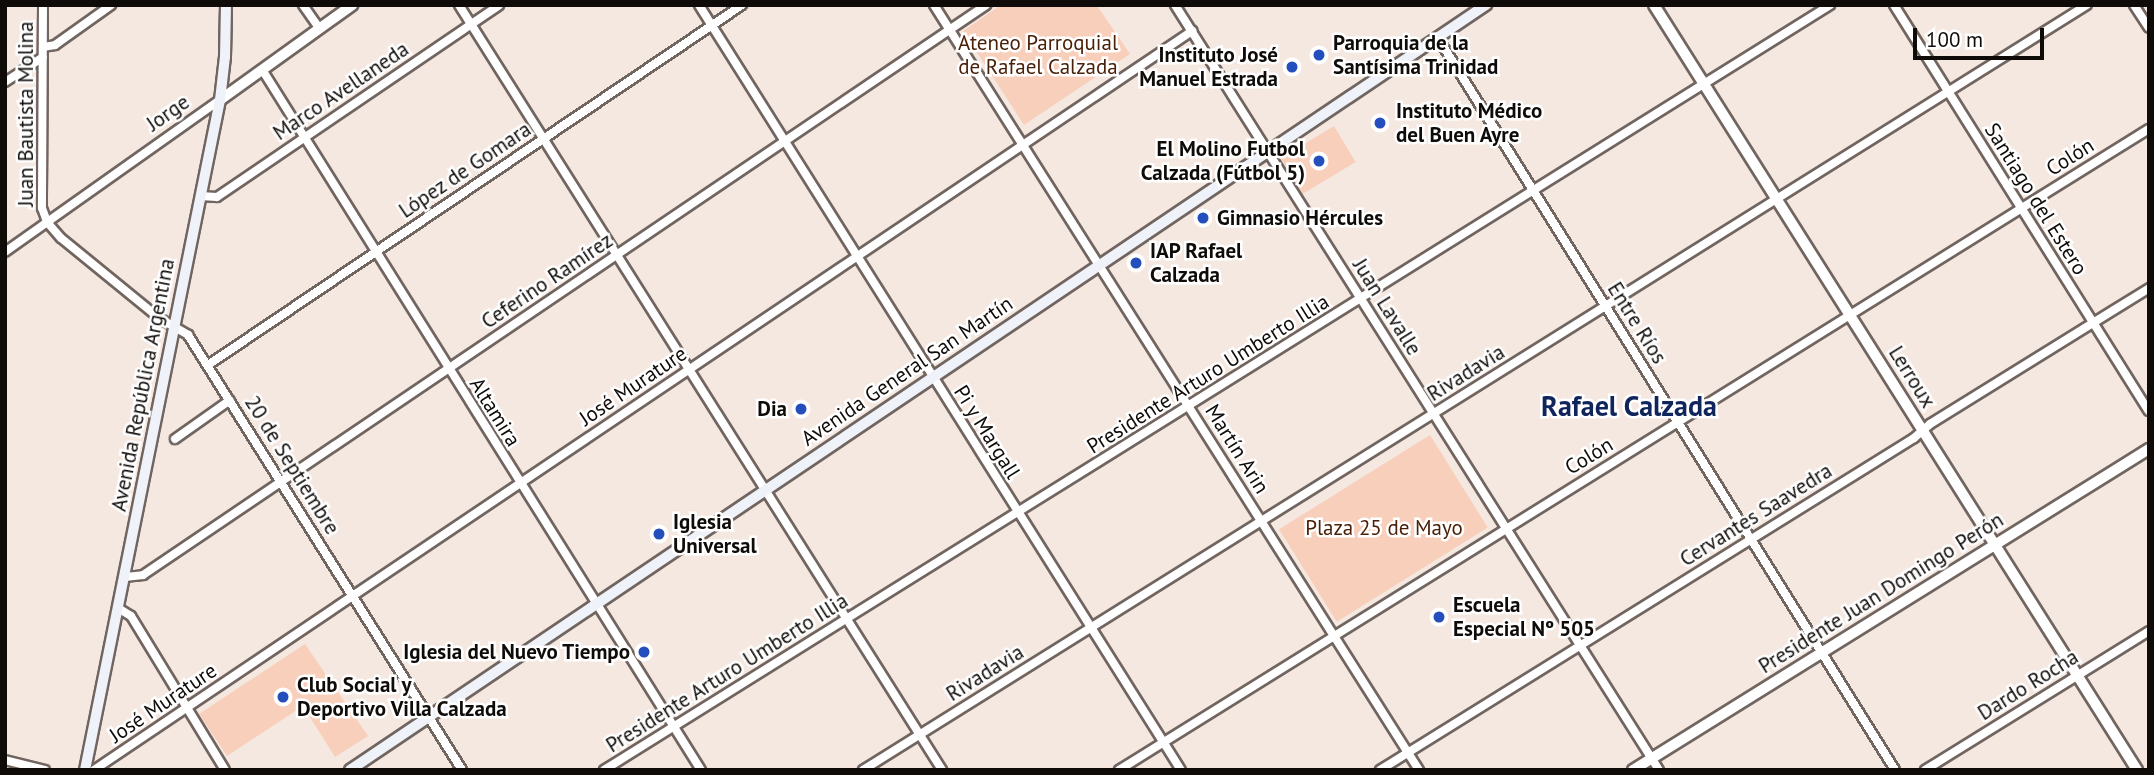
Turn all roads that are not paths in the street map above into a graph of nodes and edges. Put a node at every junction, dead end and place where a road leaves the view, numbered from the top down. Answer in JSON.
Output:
{"nodes":[{"id":1,"x":43,"y":5,"type":"edge"},
{"id":2,"x":111,"y":5,"type":"edge"},
{"id":3,"x":226,"y":5,"type":"edge"},
{"id":4,"x":303,"y":5,"type":"edge"},
{"id":5,"x":352,"y":5,"type":"edge"},
{"id":6,"x":459,"y":5,"type":"edge"},
{"id":7,"x":499,"y":5,"type":"edge"},
{"id":8,"x":699,"y":5,"type":"edge"},
{"id":9,"x":742,"y":5,"type":"edge"},
{"id":10,"x":934,"y":5,"type":"edge"},
{"id":11,"x":986,"y":5,"type":"edge"},
{"id":12,"x":1175,"y":5,"type":"edge"},
{"id":13,"x":1486,"y":5,"type":"edge"},
{"id":14,"x":1654,"y":5,"type":"edge"},
{"id":15,"x":1830,"y":5,"type":"edge"},
{"id":16,"x":1895,"y":5,"type":"edge"},
{"id":17,"x":2087,"y":5,"type":"edge"},
{"id":18,"x":2134,"y":5,"type":"edge"},
{"id":19,"x":471,"y":24,"type":"junction"},
{"id":20,"x":711,"y":26,"type":"junction"},
{"id":21,"x":2149,"y":28,"type":"edge"},
{"id":22,"x":320,"y":29,"type":"junction"},
{"id":23,"x":949,"y":30,"type":"junction"},
{"id":24,"x":1192,"y":31,"type":"junction"},
{"id":25,"x":1438,"y":38,"type":"junction"},
{"id":26,"x":43,"y":47,"type":"junction"},
{"id":27,"x":43,"y":57,"type":"junction"},
{"id":28,"x":263,"y":71,"type":"junction"},
{"id":29,"x":5,"y":82,"type":"edge"},
{"id":30,"x":1704,"y":84,"type":"junction"},
{"id":31,"x":1949,"y":93,"type":"junction"},
{"id":32,"x":220,"y":100,"type":"junction"},
{"id":33,"x":2149,"y":129,"type":"edge"},
{"id":34,"x":303,"y":137,"type":"junction"},
{"id":35,"x":543,"y":138,"type":"junction"},
{"id":36,"x":783,"y":140,"type":"junction"},
{"id":37,"x":1023,"y":144,"type":"junction"},
{"id":38,"x":1270,"y":152,"type":"junction"},
{"id":39,"x":1533,"y":191,"type":"junction"},
{"id":40,"x":200,"y":196,"type":"junction"},
{"id":41,"x":1777,"y":200,"type":"junction"},
{"id":42,"x":2021,"y":208,"type":"junction"},
{"id":43,"x":47,"y":222,"type":"junction"},
{"id":44,"x":5,"y":252,"type":"edge"},
{"id":45,"x":375,"y":253,"type":"junction"},
{"id":46,"x":616,"y":254,"type":"junction"},
{"id":47,"x":856,"y":257,"type":"junction"},
{"id":48,"x":1100,"y":264,"type":"junction"},
{"id":49,"x":2149,"y":288,"type":"edge"},
{"id":50,"x":1361,"y":300,"type":"junction"},
{"id":51,"x":1606,"y":307,"type":"junction"},
{"id":52,"x":1851,"y":316,"type":"junction"},
{"id":53,"x":2092,"y":322,"type":"junction"},
{"id":54,"x":173,"y":326,"type":"junction"},
{"id":55,"x":208,"y":365,"type":"junction"},
{"id":56,"x":448,"y":369,"type":"junction"},
{"id":57,"x":688,"y":370,"type":"junction"},
{"id":58,"x":932,"y":377,"type":"junction"},
{"id":59,"x":230,"y":400,"type":"junction"},
{"id":60,"x":1189,"y":406,"type":"junction"},
{"id":61,"x":2149,"y":411,"type":"edge"},
{"id":62,"x":1434,"y":413,"type":"junction"},
{"id":63,"x":1679,"y":422,"type":"junction"},
{"id":64,"x":1923,"y":431,"type":"junction"},
{"id":65,"x":175,"y":439,"type":"dead end"},
{"id":66,"x":2149,"y":449,"type":"edge"},
{"id":67,"x":281,"y":481,"type":"junction"},
{"id":68,"x":520,"y":484,"type":"junction"},
{"id":69,"x":766,"y":489,"type":"junction"},
{"id":70,"x":1017,"y":512,"type":"junction"},
{"id":71,"x":1261,"y":521,"type":"junction"},
{"id":72,"x":1506,"y":527,"type":"junction"},
{"id":73,"x":1751,"y":538,"type":"junction"},
{"id":74,"x":1994,"y":545,"type":"junction"},
{"id":75,"x":125,"y":577,"type":"junction"},
{"id":76,"x":353,"y":596,"type":"junction"},
{"id":77,"x":596,"y":604,"type":"junction"},
{"id":78,"x":118,"y":608,"type":"junction"},
{"id":79,"x":846,"y":621,"type":"junction"},
{"id":80,"x":1090,"y":628,"type":"junction"},
{"id":81,"x":2149,"y":631,"type":"edge"},
{"id":82,"x":1336,"y":636,"type":"junction"},
{"id":83,"x":1580,"y":644,"type":"junction"},
{"id":84,"x":1822,"y":653,"type":"junction"},
{"id":85,"x":2077,"y":676,"type":"junction"},
{"id":86,"x":187,"y":708,"type":"junction"},
{"id":87,"x":429,"y":717,"type":"junction"},
{"id":88,"x":674,"y":726,"type":"junction"},
{"id":89,"x":919,"y":734,"type":"junction"},
{"id":90,"x":1164,"y":742,"type":"junction"},
{"id":91,"x":1408,"y":752,"type":"junction"},
{"id":92,"x":1652,"y":758,"type":"junction"},
{"id":93,"x":5,"y":760,"type":"edge"},
{"id":94,"x":45,"y":770,"type":"edge"},
{"id":95,"x":85,"y":770,"type":"edge"},
{"id":96,"x":94,"y":770,"type":"edge"},
{"id":97,"x":225,"y":770,"type":"edge"},
{"id":98,"x":350,"y":770,"type":"edge"},
{"id":99,"x":462,"y":770,"type":"edge"},
{"id":100,"x":604,"y":770,"type":"edge"},
{"id":101,"x":701,"y":770,"type":"edge"},
{"id":102,"x":863,"y":770,"type":"edge"},
{"id":103,"x":942,"y":770,"type":"edge"},
{"id":104,"x":1119,"y":770,"type":"edge"},
{"id":105,"x":1181,"y":770,"type":"edge"},
{"id":106,"x":1380,"y":770,"type":"edge"},
{"id":107,"x":1419,"y":770,"type":"edge"},
{"id":108,"x":1633,"y":770,"type":"edge"},
{"id":109,"x":1659,"y":770,"type":"edge"},
{"id":110,"x":1895,"y":770,"type":"edge"},
{"id":111,"x":1925,"y":770,"type":"edge"},
{"id":112,"x":2137,"y":770,"type":"edge"}],
"edges":[{"from":1,"to":26,"type":"street","name":"Juan Bautista Molina"},
{"from":2,"to":26,"type":"street"},
{"from":3,"to":32,"type":"main road","name":"Avenida República Argentina"},
{"from":4,"to":22,"type":"street"},
{"from":5,"to":22,"type":"street","name":"Jorge"},
{"from":6,"to":19,"type":"street"},
{"from":7,"to":19,"type":"street","name":"Marco Avellaneda"},
{"from":8,"to":20,"type":"street","name":"Pi y Margall"},
{"from":9,"to":20,"type":"street","name":"López de Gomara"},
{"from":10,"to":23,"type":"street","name":"Martín Arin"},
{"from":11,"to":23,"type":"street","name":"Ceferino Ramírez"},
{"from":12,"to":24,"type":"street","name":"Juan Lavalle"},
{"from":13,"to":25,"type":"main road","name":"Avenida General San Martín"},
{"from":14,"to":30,"type":"street","name":"Lerroux"},
{"from":15,"to":30,"type":"street","name":"Presidente Arturo Umberto Illia"},
{"from":16,"to":31,"type":"street","name":"Santiago del Estero"},
{"from":17,"to":31,"type":"street","name":"Rivadavia"},
{"from":18,"to":21,"type":"street"},
{"from":19,"to":34,"type":"street","name":"Marco Avellaneda"},
{"from":19,"to":35,"type":"street"},
{"from":20,"to":35,"type":"street","name":"López de Gomara"},
{"from":20,"to":36,"type":"street","name":"Pi y Margall"},
{"from":22,"to":28,"type":"street","name":"Jorge"},
{"from":23,"to":36,"type":"street","name":"Ceferino Ramírez"},
{"from":23,"to":37,"type":"street","name":"Martín Arin"},
{"from":24,"to":37,"type":"street","name":"José Murature"},
{"from":24,"to":38,"type":"street","name":"Juan Lavalle"},
{"from":25,"to":38,"type":"main road","name":"Avenida General San Martín"},
{"from":25,"to":39,"type":"street","name":"Entre Ríos"},
{"from":26,"to":27,"type":"street","name":"Juan Bautista Molina"},
{"from":27,"to":29,"type":"street"},
{"from":27,"to":43,"type":"street","name":"Juan Bautista Molina"},
{"from":28,"to":32,"type":"street","name":"Jorge"},
{"from":28,"to":34,"type":"street","name":"Altamira"},
{"from":30,"to":39,"type":"street","name":"Presidente Arturo Umberto Illia"},
{"from":30,"to":41,"type":"street","name":"Lerroux"},
{"from":31,"to":41,"type":"street","name":"Rivadavia"},
{"from":31,"to":42,"type":"street","name":"Santiago del Estero"},
{"from":32,"to":40,"type":"main road","name":"Avenida República Argentina"},
{"from":32,"to":43,"type":"street","name":"Jorge"},
{"from":33,"to":42,"type":"street","name":"Colón"},
{"from":34,"to":40,"type":"street","name":"Marco Avellaneda"},
{"from":34,"to":45,"type":"street","name":"Altamira"},
{"from":35,"to":45,"type":"street","name":"López de Gomara"},
{"from":35,"to":46,"type":"street"},
{"from":36,"to":46,"type":"street","name":"Ceferino Ramírez"},
{"from":36,"to":47,"type":"street","name":"Pi y Margall"},
{"from":37,"to":47,"type":"street","name":"José Murature"},
{"from":37,"to":48,"type":"street","name":"Martín Arin"},
{"from":38,"to":48,"type":"main road","name":"Avenida General San Martín"},
{"from":38,"to":50,"type":"street","name":"Juan Lavalle"},
{"from":39,"to":50,"type":"street","name":"Presidente Arturo Umberto Illia"},
{"from":39,"to":51,"type":"street","name":"Entre Ríos"},
{"from":40,"to":54,"type":"main road","name":"Avenida República Argentina"},
{"from":41,"to":51,"type":"street","name":"Rivadavia"},
{"from":41,"to":52,"type":"street","name":"Lerroux"},
{"from":42,"to":52,"type":"street","name":"Colón"},
{"from":42,"to":53,"type":"street","name":"Santiago del Estero"},
{"from":43,"to":44,"type":"street","name":"Jorge"},
{"from":43,"to":54,"type":"street","name":"20 de Septiembre"},
{"from":45,"to":55,"type":"street","name":"López de Gomara"},
{"from":45,"to":56,"type":"street","name":"Altamira"},
{"from":46,"to":56,"type":"street","name":"Ceferino Ramírez"},
{"from":46,"to":57,"type":"street"},
{"from":47,"to":57,"type":"street","name":"José Murature"},
{"from":47,"to":58,"type":"street","name":"Pi y Margall"},
{"from":48,"to":58,"type":"main road","name":"Avenida General San Martín"},
{"from":48,"to":60,"type":"street","name":"Martín Arin"},
{"from":49,"to":53,"type":"street","name":"Cervantes Saavedra"},
{"from":50,"to":60,"type":"street","name":"Presidente Arturo Umberto Illia"},
{"from":50,"to":62,"type":"street","name":"Juan Lavalle"},
{"from":51,"to":62,"type":"street","name":"Rivadavia"},
{"from":51,"to":63,"type":"street","name":"Entre Ríos"},
{"from":52,"to":63,"type":"street","name":"Colón"},
{"from":52,"to":64,"type":"street","name":"Lerroux"},
{"from":53,"to":61,"type":"street","name":"Santiago del Estero"},
{"from":53,"to":64,"type":"street","name":"Cervantes Saavedra"},
{"from":54,"to":55,"type":"street","name":"20 de Septiembre"},
{"from":54,"to":75,"type":"main road","name":"Avenida República Argentina"},
{"from":55,"to":59,"type":"street","name":"20 de Septiembre"},
{"from":56,"to":67,"type":"street","name":"Ceferino Ramírez"},
{"from":56,"to":68,"type":"street","name":"Altamira"},
{"from":57,"to":68,"type":"street","name":"José Murature"},
{"from":57,"to":69,"type":"street"},
{"from":58,"to":69,"type":"main road","name":"Avenida General San Martín"},
{"from":58,"to":70,"type":"street","name":"Pi y Margall"},
{"from":59,"to":65,"type":"street"},
{"from":59,"to":67,"type":"street","name":"20 de Septiembre"},
{"from":60,"to":70,"type":"street","name":"Presidente Arturo Umberto Illia"},
{"from":60,"to":71,"type":"street","name":"Martín Arin"},
{"from":62,"to":71,"type":"street","name":"Rivadavia"},
{"from":62,"to":72,"type":"street","name":"Juan Lavalle"},
{"from":63,"to":72,"type":"street","name":"Colón"},
{"from":63,"to":73,"type":"street","name":"Entre Ríos"},
{"from":64,"to":73,"type":"street","name":"Cervantes Saavedra"},
{"from":64,"to":74,"type":"street","name":"Lerroux"},
{"from":66,"to":74,"type":"street","name":"Presidente Juan Domingo Perón"},
{"from":67,"to":75,"type":"street","name":"Ceferino Ramírez"},
{"from":67,"to":76,"type":"street","name":"20 de Septiembre"},
{"from":68,"to":76,"type":"street","name":"José Murature"},
{"from":68,"to":77,"type":"street","name":"Altamira"},
{"from":69,"to":77,"type":"main road","name":"Avenida General San Martín"},
{"from":69,"to":79,"type":"street"},
{"from":70,"to":79,"type":"street","name":"Presidente Arturo Umberto Illia"},
{"from":70,"to":80,"type":"street","name":"Pi y Margall"},
{"from":71,"to":80,"type":"street","name":"Rivadavia"},
{"from":71,"to":82,"type":"street","name":"Martín Arin"},
{"from":72,"to":82,"type":"street","name":"Colón"},
{"from":72,"to":83,"type":"street","name":"Juan Lavalle"},
{"from":73,"to":83,"type":"street","name":"Cervantes Saavedra"},
{"from":73,"to":84,"type":"street","name":"Entre Ríos"},
{"from":74,"to":84,"type":"street","name":"Presidente Juan Domingo Perón"},
{"from":74,"to":85,"type":"street","name":"Lerroux"},
{"from":75,"to":78,"type":"main road","name":"Avenida República Argentina"},
{"from":76,"to":86,"type":"street","name":"José Murature"},
{"from":76,"to":87,"type":"street","name":"20 de Septiembre"},
{"from":77,"to":87,"type":"main road","name":"Avenida General San Martín"},
{"from":77,"to":88,"type":"street","name":"Altamira"},
{"from":78,"to":86,"type":"street"},
{"from":78,"to":95,"type":"main road","name":"Avenida República Argentina"},
{"from":79,"to":88,"type":"street","name":"Presidente Arturo Umberto Illia"},
{"from":79,"to":89,"type":"street"},
{"from":80,"to":89,"type":"street","name":"Rivadavia"},
{"from":80,"to":90,"type":"street","name":"Pi y Margall"},
{"from":81,"to":85,"type":"street","name":"Dardo Rocha"},
{"from":82,"to":90,"type":"street","name":"Colón"},
{"from":82,"to":91,"type":"street","name":"Martín Arin"},
{"from":83,"to":91,"type":"street","name":"Cervantes Saavedra"},
{"from":83,"to":92,"type":"street","name":"Juan Lavalle"},
{"from":84,"to":92,"type":"street","name":"Presidente Juan Domingo Perón"},
{"from":84,"to":110,"type":"street","name":"Entre Ríos"},
{"from":85,"to":111,"type":"street","name":"Dardo Rocha"},
{"from":85,"to":112,"type":"street","name":"Lerroux"},
{"from":86,"to":96,"type":"street","name":"José Murature"},
{"from":86,"to":97,"type":"street"},
{"from":87,"to":98,"type":"main road","name":"Avenida General San Martín"},
{"from":87,"to":99,"type":"street","name":"20 de Septiembre"},
{"from":88,"to":100,"type":"street","name":"Presidente Arturo Umberto Illia"},
{"from":88,"to":101,"type":"street","name":"Altamira"},
{"from":89,"to":102,"type":"street","name":"Rivadavia"},
{"from":89,"to":103,"type":"street"},
{"from":90,"to":104,"type":"street","name":"Colón"},
{"from":90,"to":105,"type":"street","name":"Pi y Margall"},
{"from":91,"to":106,"type":"street","name":"Cervantes Saavedra"},
{"from":91,"to":107,"type":"street","name":"Martín Arin"},
{"from":92,"to":108,"type":"street","name":"Presidente Juan Domingo Perón"},
{"from":92,"to":109,"type":"street","name":"Juan Lavalle"},
{"from":93,"to":94,"type":"street"}]}
